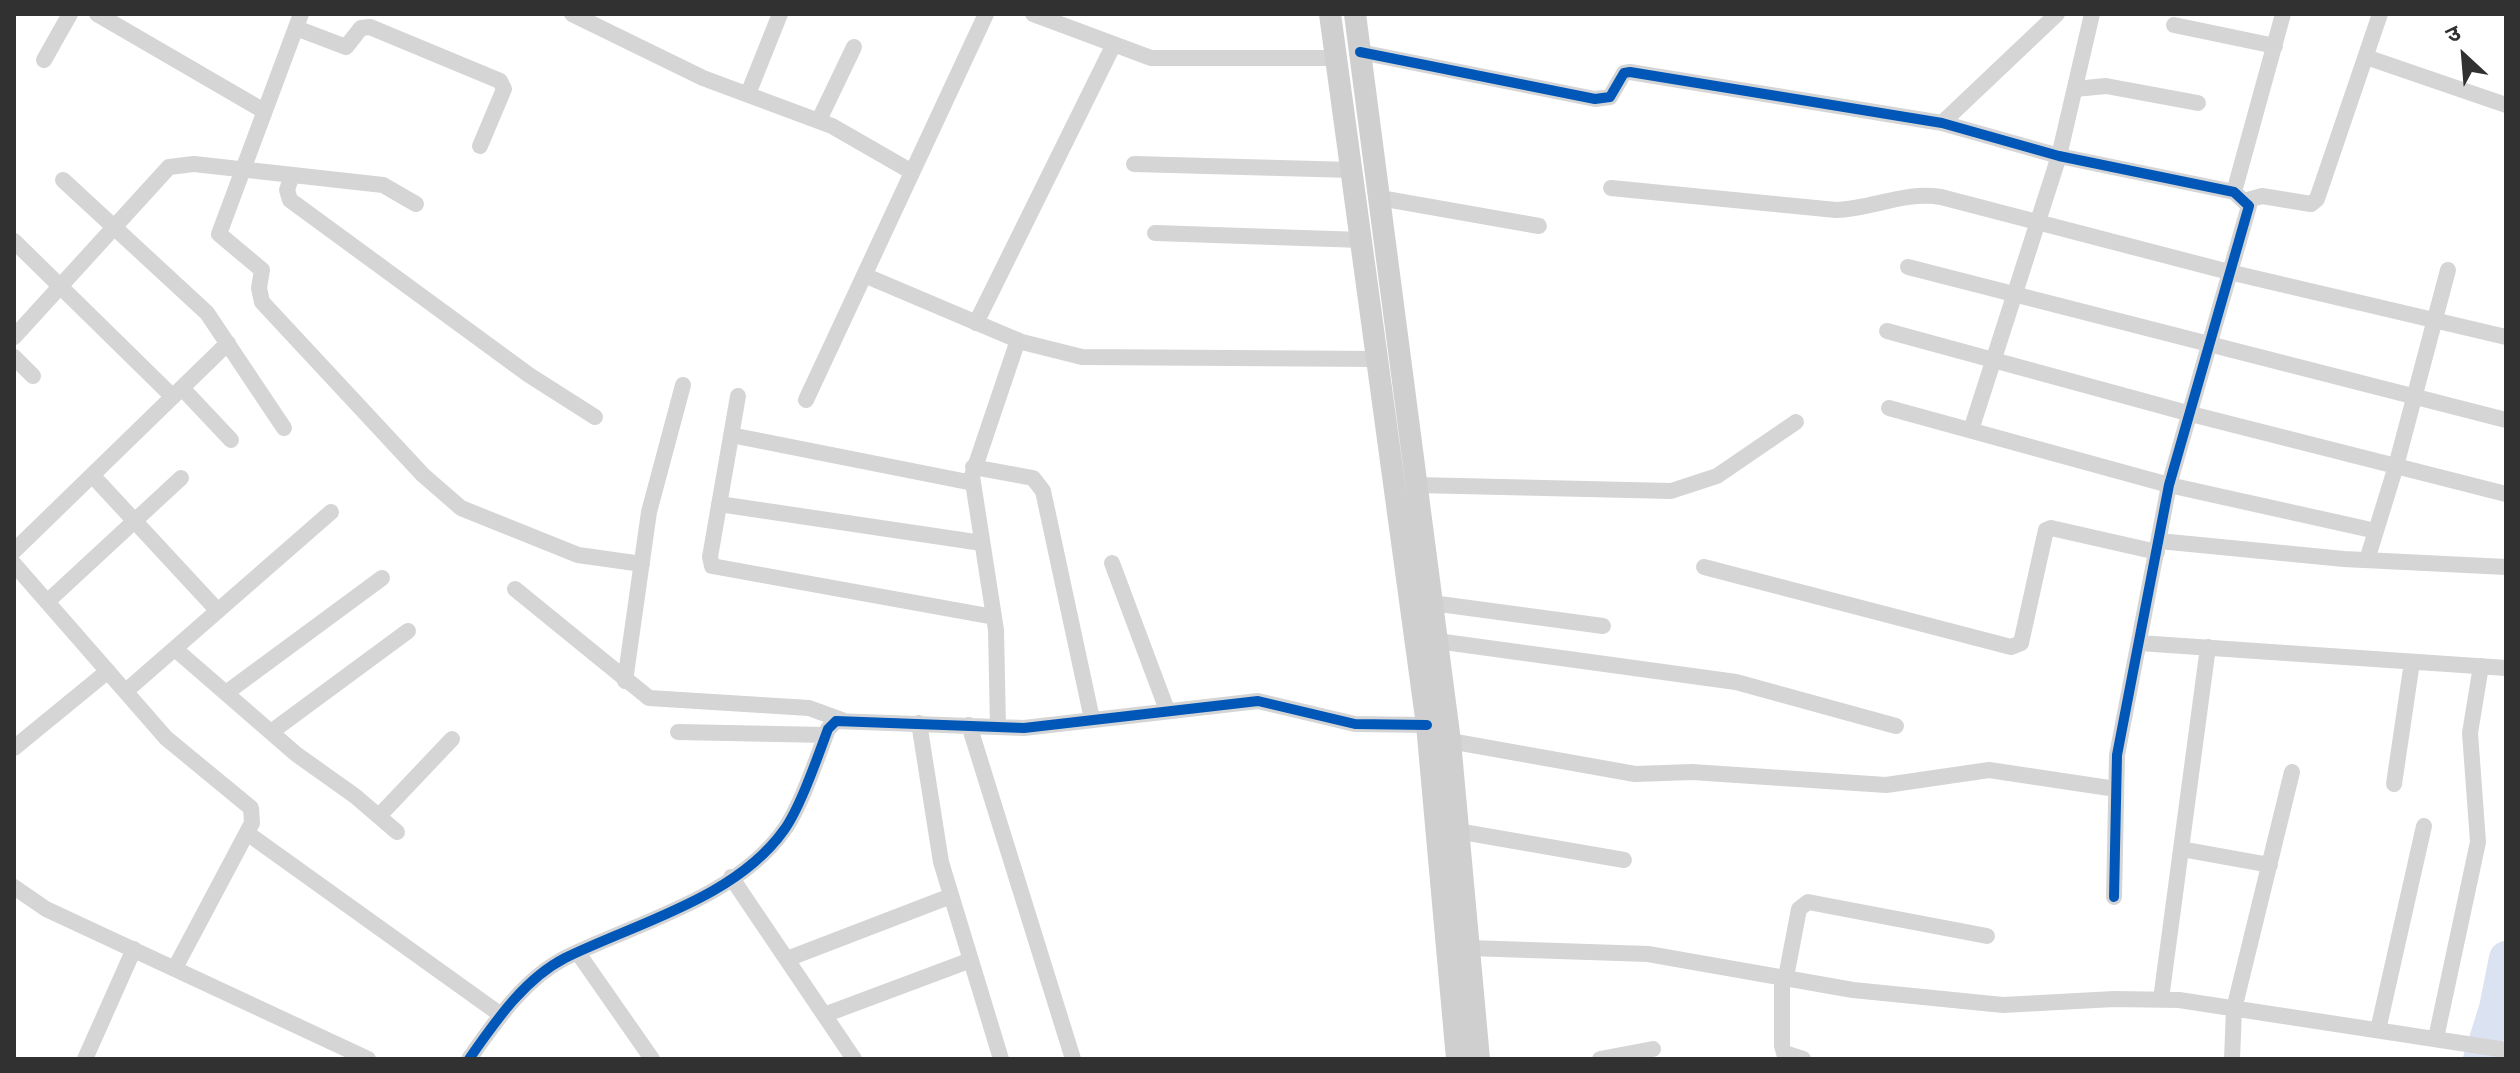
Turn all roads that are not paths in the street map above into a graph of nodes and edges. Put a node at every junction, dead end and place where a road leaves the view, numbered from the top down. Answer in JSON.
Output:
{"nodes":[{"id":1,"x":70,"y":14,"type":"edge"},
{"id":2,"x":97,"y":14,"type":"edge"},
{"id":3,"x":572,"y":14,"type":"edge"},
{"id":4,"x":780,"y":14,"type":"edge"},
{"id":5,"x":986,"y":14,"type":"edge"},
{"id":6,"x":1033,"y":14,"type":"edge"},
{"id":7,"x":1330,"y":14,"type":"edge"},
{"id":8,"x":1355,"y":14,"type":"edge"},
{"id":9,"x":2057,"y":14,"type":"edge"},
{"id":10,"x":2092,"y":14,"type":"edge"},
{"id":11,"x":2283,"y":14,"type":"edge"},
{"id":12,"x":2380,"y":14,"type":"edge"},
{"id":13,"x":298,"y":21,"type":"edge"},
{"id":14,"x":2174,"y":25,"type":"dead end"},
{"id":15,"x":1113,"y":46,"type":"junction"},
{"id":16,"x":2275,"y":46,"type":"junction"},
{"id":17,"x":854,"y":47,"type":"dead end"},
{"id":18,"x":1360,"y":52,"type":"junction"},
{"id":19,"x":2366,"y":57,"type":"junction"},
{"id":20,"x":1336,"y":58,"type":"junction"},
{"id":21,"x":44,"y":60,"type":"dead end"},
{"id":22,"x":2075,"y":89,"type":"junction"},
{"id":23,"x":748,"y":94,"type":"junction"},
{"id":24,"x":2198,"y":103,"type":"dead end"},
{"id":25,"x":2506,"y":105,"type":"edge"},
{"id":26,"x":264,"y":111,"type":"junction"},
{"id":27,"x":819,"y":120,"type":"junction"},
{"id":28,"x":1942,"y":123,"type":"junction"},
{"id":29,"x":480,"y":146,"type":"dead end"},
{"id":30,"x":2059,"y":156,"type":"junction"},
{"id":31,"x":1134,"y":164,"type":"dead end"},
{"id":32,"x":242,"y":169,"type":"junction"},
{"id":33,"x":1352,"y":170,"type":"junction"},
{"id":34,"x":912,"y":172,"type":"junction"},
{"id":35,"x":292,"y":175,"type":"junction"},
{"id":36,"x":63,"y":180,"type":"dead end"},
{"id":37,"x":1611,"y":188,"type":"dead end"},
{"id":38,"x":2239,"y":197,"type":"junction"},
{"id":39,"x":1380,"y":198,"type":"junction"},
{"id":40,"x":416,"y":204,"type":"dead end"},
{"id":41,"x":2036,"y":223,"type":"junction"},
{"id":42,"x":113,"y":226,"type":"junction"},
{"id":43,"x":1539,"y":226,"type":"dead end"},
{"id":44,"x":1155,"y":233,"type":"dead end"},
{"id":45,"x":1362,"y":240,"type":"junction"},
{"id":46,"x":14,"y":241,"type":"edge"},
{"id":47,"x":1908,"y":267,"type":"dead end"},
{"id":48,"x":2448,"y":270,"type":"dead end"},
{"id":49,"x":2229,"y":272,"type":"junction"},
{"id":50,"x":864,"y":275,"type":"junction"},
{"id":51,"x":60,"y":286,"type":"junction"},
{"id":52,"x":2015,"y":292,"type":"junction"},
{"id":53,"x":2435,"y":320,"type":"junction"},
{"id":54,"x":976,"y":323,"type":"junction"},
{"id":55,"x":1887,"y":331,"type":"dead end"},
{"id":56,"x":14,"y":337,"type":"edge"},
{"id":57,"x":2506,"y":337,"type":"edge"},
{"id":58,"x":1018,"y":340,"type":"junction"},
{"id":59,"x":228,"y":343,"type":"junction"},
{"id":60,"x":2208,"y":345,"type":"junction"},
{"id":61,"x":14,"y":357,"type":"edge"},
{"id":62,"x":1378,"y":359,"type":"junction"},
{"id":63,"x":1993,"y":361,"type":"junction"},
{"id":64,"x":33,"y":376,"type":"dead end"},
{"id":65,"x":683,"y":385,"type":"dead end"},
{"id":66,"x":177,"y":392,"type":"junction"},
{"id":67,"x":738,"y":396,"type":"dead end"},
{"id":68,"x":2415,"y":397,"type":"junction"},
{"id":69,"x":806,"y":400,"type":"dead end"},
{"id":70,"x":1889,"y":408,"type":"dead end"},
{"id":71,"x":2191,"y":414,"type":"junction"},
{"id":72,"x":595,"y":417,"type":"dead end"},
{"id":73,"x":2506,"y":420,"type":"edge"},
{"id":74,"x":1796,"y":422,"type":"dead end"},
{"id":75,"x":284,"y":428,"type":"dead end"},
{"id":76,"x":1971,"y":430,"type":"junction"},
{"id":77,"x":731,"y":435,"type":"junction"},
{"id":78,"x":231,"y":440,"type":"dead end"},
{"id":79,"x":2396,"y":466,"type":"junction"},
{"id":80,"x":92,"y":475,"type":"junction"},
{"id":81,"x":973,"y":475,"type":"junction"},
{"id":82,"x":181,"y":478,"type":"dead end"},
{"id":83,"x":1417,"y":485,"type":"junction"},
{"id":84,"x":2169,"y":485,"type":"junction"},
{"id":85,"x":2506,"y":494,"type":"edge"},
{"id":86,"x":719,"y":504,"type":"junction"},
{"id":87,"x":331,"y":512,"type":"dead end"},
{"id":88,"x":134,"y":520,"type":"junction"},
{"id":89,"x":2376,"y":531,"type":"junction"},
{"id":90,"x":982,"y":543,"type":"junction"},
{"id":91,"x":2158,"y":547,"type":"junction"},
{"id":92,"x":14,"y":551,"type":"edge"},
{"id":93,"x":2367,"y":560,"type":"junction"},
{"id":94,"x":1112,"y":563,"type":"dead end"},
{"id":95,"x":14,"y":564,"type":"edge"},
{"id":96,"x":642,"y":564,"type":"junction"},
{"id":97,"x":1704,"y":567,"type":"dead end"},
{"id":98,"x":2506,"y":567,"type":"edge"},
{"id":99,"x":382,"y":578,"type":"dead end"},
{"id":100,"x":515,"y":589,"type":"dead end"},
{"id":101,"x":47,"y":602,"type":"junction"},
{"id":102,"x":1432,"y":603,"type":"junction"},
{"id":103,"x":218,"y":611,"type":"junction"},
{"id":104,"x":994,"y":617,"type":"junction"},
{"id":105,"x":1603,"y":626,"type":"dead end"},
{"id":106,"x":408,"y":631,"type":"dead end"},
{"id":107,"x":1437,"y":641,"type":"junction"},
{"id":108,"x":2139,"y":643,"type":"junction"},
{"id":109,"x":2208,"y":647,"type":"junction"},
{"id":110,"x":175,"y":649,"type":"junction"},
{"id":111,"x":2412,"y":662,"type":"junction"},
{"id":112,"x":2481,"y":666,"type":"junction"},
{"id":113,"x":2506,"y":668,"type":"edge"},
{"id":114,"x":108,"y":671,"type":"junction"},
{"id":115,"x":625,"y":681,"type":"junction"},
{"id":116,"x":126,"y":691,"type":"junction"},
{"id":117,"x":226,"y":693,"type":"junction"},
{"id":118,"x":1167,"y":710,"type":"junction"},
{"id":119,"x":1092,"y":719,"type":"junction"},
{"id":120,"x":842,"y":720,"type":"junction"},
{"id":121,"x":919,"y":723,"type":"junction"},
{"id":122,"x":969,"y":725,"type":"junction"},
{"id":123,"x":1427,"y":725,"type":"junction"},
{"id":124,"x":1896,"y":726,"type":"dead end"},
{"id":125,"x":998,"y":727,"type":"junction"},
{"id":126,"x":271,"y":732,"type":"junction"},
{"id":127,"x":678,"y":732,"type":"dead end"},
{"id":128,"x":826,"y":735,"type":"junction"},
{"id":129,"x":452,"y":739,"type":"dead end"},
{"id":130,"x":1450,"y":741,"type":"junction"},
{"id":131,"x":14,"y":748,"type":"edge"},
{"id":132,"x":2292,"y":772,"type":"dead end"},
{"id":133,"x":2394,"y":784,"type":"dead end"},
{"id":134,"x":2116,"y":789,"type":"junction"},
{"id":135,"x":379,"y":816,"type":"junction"},
{"id":136,"x":2424,"y":826,"type":"dead end"},
{"id":137,"x":1457,"y":831,"type":"junction"},
{"id":138,"x":397,"y":832,"type":"dead end"},
{"id":139,"x":247,"y":833,"type":"junction"},
{"id":140,"x":2181,"y":849,"type":"junction"},
{"id":141,"x":1624,"y":860,"type":"dead end"},
{"id":142,"x":2270,"y":865,"type":"junction"},
{"id":143,"x":731,"y":877,"type":"junction"},
{"id":144,"x":14,"y":887,"type":"edge"},
{"id":145,"x":951,"y":896,"type":"junction"},
{"id":146,"x":2114,"y":897,"type":"dead end"},
{"id":147,"x":1987,"y":936,"type":"dead end"},
{"id":148,"x":1469,"y":948,"type":"junction"},
{"id":149,"x":134,"y":949,"type":"junction"},
{"id":150,"x":578,"y":953,"type":"junction"},
{"id":151,"x":787,"y":959,"type":"junction"},
{"id":152,"x":971,"y":960,"type":"junction"},
{"id":153,"x":175,"y":968,"type":"junction"},
{"id":154,"x":1784,"y":977,"type":"junction"},
{"id":155,"x":2161,"y":999,"type":"junction"},
{"id":156,"x":2234,"y":1009,"type":"junction"},
{"id":157,"x":501,"y":1015,"type":"junction"},
{"id":158,"x":824,"y":1015,"type":"junction"},
{"id":159,"x":2378,"y":1030,"type":"junction"},
{"id":160,"x":2436,"y":1038,"type":"junction"},
{"id":161,"x":1653,"y":1049,"type":"dead end"},
{"id":162,"x":2503,"y":1049,"type":"edge"},
{"id":163,"x":475,"y":1056,"type":"edge"},
{"id":164,"x":997,"y":1058,"type":"edge"},
{"id":165,"x":85,"y":1059,"type":"edge"},
{"id":166,"x":368,"y":1059,"type":"edge"},
{"id":167,"x":652,"y":1059,"type":"edge"},
{"id":168,"x":854,"y":1059,"type":"edge"},
{"id":169,"x":1073,"y":1059,"type":"edge"},
{"id":170,"x":1457,"y":1059,"type":"edge"},
{"id":171,"x":1479,"y":1059,"type":"edge"},
{"id":172,"x":1600,"y":1059,"type":"edge"},
{"id":173,"x":1803,"y":1059,"type":"edge"},
{"id":174,"x":2232,"y":1059,"type":"edge"}],
"edges":[{"from":1,"to":21,"type":"street"},
{"from":2,"to":26,"type":"street"},
{"from":3,"to":23,"type":"street"},
{"from":4,"to":23,"type":"street"},
{"from":5,"to":34,"type":"street"},
{"from":6,"to":15,"type":"street"},
{"from":7,"to":20,"type":"main road"},
{"from":8,"to":18,"type":"main road"},
{"from":9,"to":28,"type":"street"},
{"from":10,"to":22,"type":"street"},
{"from":11,"to":16,"type":"street"},
{"from":12,"to":19,"type":"street"},
{"from":13,"to":26,"type":"street"},
{"from":13,"to":29,"type":"street"},
{"from":14,"to":16,"type":"street"},
{"from":15,"to":20,"type":"street"},
{"from":15,"to":54,"type":"street"},
{"from":16,"to":38,"type":"street"},
{"from":17,"to":27,"type":"street"},
{"from":18,"to":28,"type":"street"},
{"from":18,"to":39,"type":"main road"},
{"from":19,"to":25,"type":"street"},
{"from":19,"to":38,"type":"street"},
{"from":20,"to":33,"type":"main road"},
{"from":22,"to":24,"type":"street"},
{"from":22,"to":30,"type":"street"},
{"from":23,"to":27,"type":"street"},
{"from":26,"to":32,"type":"street"},
{"from":27,"to":34,"type":"street"},
{"from":28,"to":30,"type":"street"},
{"from":30,"to":38,"type":"street"},
{"from":30,"to":41,"type":"street"},
{"from":31,"to":33,"type":"street"},
{"from":32,"to":35,"type":"street"},
{"from":32,"to":42,"type":"street"},
{"from":32,"to":96,"type":"street"},
{"from":33,"to":45,"type":"main road"},
{"from":34,"to":50,"type":"street"},
{"from":35,"to":40,"type":"street"},
{"from":35,"to":72,"type":"street"},
{"from":36,"to":42,"type":"street"},
{"from":37,"to":41,"type":"street"},
{"from":38,"to":49,"type":"street"},
{"from":39,"to":43,"type":"street"},
{"from":39,"to":83,"type":"main road"},
{"from":41,"to":49,"type":"street"},
{"from":41,"to":52,"type":"street"},
{"from":42,"to":51,"type":"street"},
{"from":42,"to":59,"type":"street"},
{"from":44,"to":45,"type":"street"},
{"from":45,"to":62,"type":"main road"},
{"from":46,"to":51,"type":"street"},
{"from":47,"to":52,"type":"street"},
{"from":48,"to":53,"type":"street"},
{"from":49,"to":53,"type":"street"},
{"from":49,"to":60,"type":"street"},
{"from":50,"to":54,"type":"street"},
{"from":50,"to":69,"type":"street"},
{"from":51,"to":56,"type":"street"},
{"from":51,"to":66,"type":"street"},
{"from":52,"to":60,"type":"street"},
{"from":52,"to":63,"type":"street"},
{"from":53,"to":57,"type":"street"},
{"from":53,"to":68,"type":"street"},
{"from":54,"to":58,"type":"street"},
{"from":55,"to":63,"type":"street"},
{"from":58,"to":62,"type":"street"},
{"from":58,"to":81,"type":"street"},
{"from":59,"to":66,"type":"street"},
{"from":59,"to":75,"type":"street"},
{"from":60,"to":68,"type":"street"},
{"from":60,"to":71,"type":"street"},
{"from":61,"to":64,"type":"street"},
{"from":62,"to":123,"type":"main road"},
{"from":63,"to":71,"type":"street"},
{"from":63,"to":76,"type":"street"},
{"from":65,"to":96,"type":"street"},
{"from":66,"to":78,"type":"street"},
{"from":66,"to":80,"type":"street"},
{"from":67,"to":77,"type":"street"},
{"from":68,"to":73,"type":"street"},
{"from":68,"to":79,"type":"street"},
{"from":70,"to":76,"type":"street"},
{"from":71,"to":79,"type":"street"},
{"from":71,"to":84,"type":"street"},
{"from":74,"to":83,"type":"street"},
{"from":76,"to":84,"type":"street"},
{"from":77,"to":81,"type":"street"},
{"from":77,"to":86,"type":"street"},
{"from":79,"to":85,"type":"street"},
{"from":79,"to":89,"type":"street"},
{"from":80,"to":88,"type":"street"},
{"from":80,"to":92,"type":"street"},
{"from":81,"to":90,"type":"street"},
{"from":81,"to":119,"type":"street"},
{"from":82,"to":88,"type":"street"},
{"from":83,"to":102,"type":"main road"},
{"from":84,"to":89,"type":"street"},
{"from":84,"to":91,"type":"street"},
{"from":86,"to":90,"type":"street"},
{"from":86,"to":104,"type":"street"},
{"from":87,"to":103,"type":"street"},
{"from":88,"to":101,"type":"street"},
{"from":88,"to":103,"type":"street"},
{"from":89,"to":93,"type":"street"},
{"from":90,"to":104,"type":"street"},
{"from":91,"to":93,"type":"street"},
{"from":91,"to":97,"type":"street"},
{"from":91,"to":108,"type":"street"},
{"from":93,"to":98,"type":"street"},
{"from":94,"to":118,"type":"street"},
{"from":95,"to":101,"type":"street"},
{"from":96,"to":115,"type":"street"},
{"from":99,"to":117,"type":"street"},
{"from":100,"to":115,"type":"street"},
{"from":101,"to":114,"type":"street"},
{"from":102,"to":105,"type":"street"},
{"from":102,"to":107,"type":"main road"},
{"from":103,"to":110,"type":"street"},
{"from":104,"to":125,"type":"street"},
{"from":106,"to":126,"type":"street"},
{"from":107,"to":124,"type":"street"},
{"from":107,"to":130,"type":"main road"},
{"from":108,"to":109,"type":"street"},
{"from":108,"to":134,"type":"street"},
{"from":109,"to":111,"type":"street"},
{"from":109,"to":140,"type":"street"},
{"from":110,"to":116,"type":"street"},
{"from":110,"to":117,"type":"street"},
{"from":111,"to":112,"type":"street"},
{"from":111,"to":133,"type":"street"},
{"from":112,"to":113,"type":"street"},
{"from":112,"to":160,"type":"street"},
{"from":114,"to":116,"type":"street"},
{"from":114,"to":131,"type":"street"},
{"from":115,"to":120,"type":"street"},
{"from":116,"to":139,"type":"street"},
{"from":117,"to":126,"type":"street"},
{"from":118,"to":119,"type":"street"},
{"from":118,"to":123,"type":"street"},
{"from":119,"to":125,"type":"street"},
{"from":120,"to":121,"type":"street"},
{"from":120,"to":128,"type":"street"},
{"from":121,"to":122,"type":"street"},
{"from":121,"to":145,"type":"street"},
{"from":122,"to":125,"type":"street"},
{"from":122,"to":169,"type":"street"},
{"from":123,"to":170,"type":"main road"},
{"from":126,"to":135,"type":"street"},
{"from":127,"to":128,"type":"street"},
{"from":128,"to":143,"type":"street"},
{"from":129,"to":135,"type":"street"},
{"from":130,"to":134,"type":"street"},
{"from":130,"to":137,"type":"main road"},
{"from":132,"to":142,"type":"street"},
{"from":134,"to":146,"type":"street"},
{"from":135,"to":138,"type":"street"},
{"from":136,"to":159,"type":"street"},
{"from":137,"to":141,"type":"street"},
{"from":137,"to":148,"type":"main road"},
{"from":139,"to":153,"type":"street"},
{"from":139,"to":157,"type":"street"},
{"from":140,"to":142,"type":"street"},
{"from":140,"to":155,"type":"street"},
{"from":142,"to":156,"type":"street"},
{"from":143,"to":150,"type":"street"},
{"from":143,"to":151,"type":"street"},
{"from":144,"to":149,"type":"street"},
{"from":145,"to":151,"type":"street"},
{"from":145,"to":152,"type":"street"},
{"from":147,"to":154,"type":"street"},
{"from":148,"to":154,"type":"street"},
{"from":148,"to":171,"type":"main road"},
{"from":149,"to":153,"type":"street"},
{"from":149,"to":165,"type":"street"},
{"from":150,"to":157,"type":"street"},
{"from":150,"to":167,"type":"street"},
{"from":151,"to":158,"type":"street"},
{"from":152,"to":158,"type":"street"},
{"from":152,"to":164,"type":"street"},
{"from":153,"to":166,"type":"street"},
{"from":154,"to":155,"type":"street"},
{"from":154,"to":173,"type":"street"},
{"from":155,"to":156,"type":"street"},
{"from":156,"to":159,"type":"street"},
{"from":156,"to":174,"type":"street"},
{"from":157,"to":163,"type":"street"},
{"from":158,"to":168,"type":"street"},
{"from":159,"to":160,"type":"street"},
{"from":160,"to":162,"type":"street"},
{"from":161,"to":172,"type":"street"}]}
